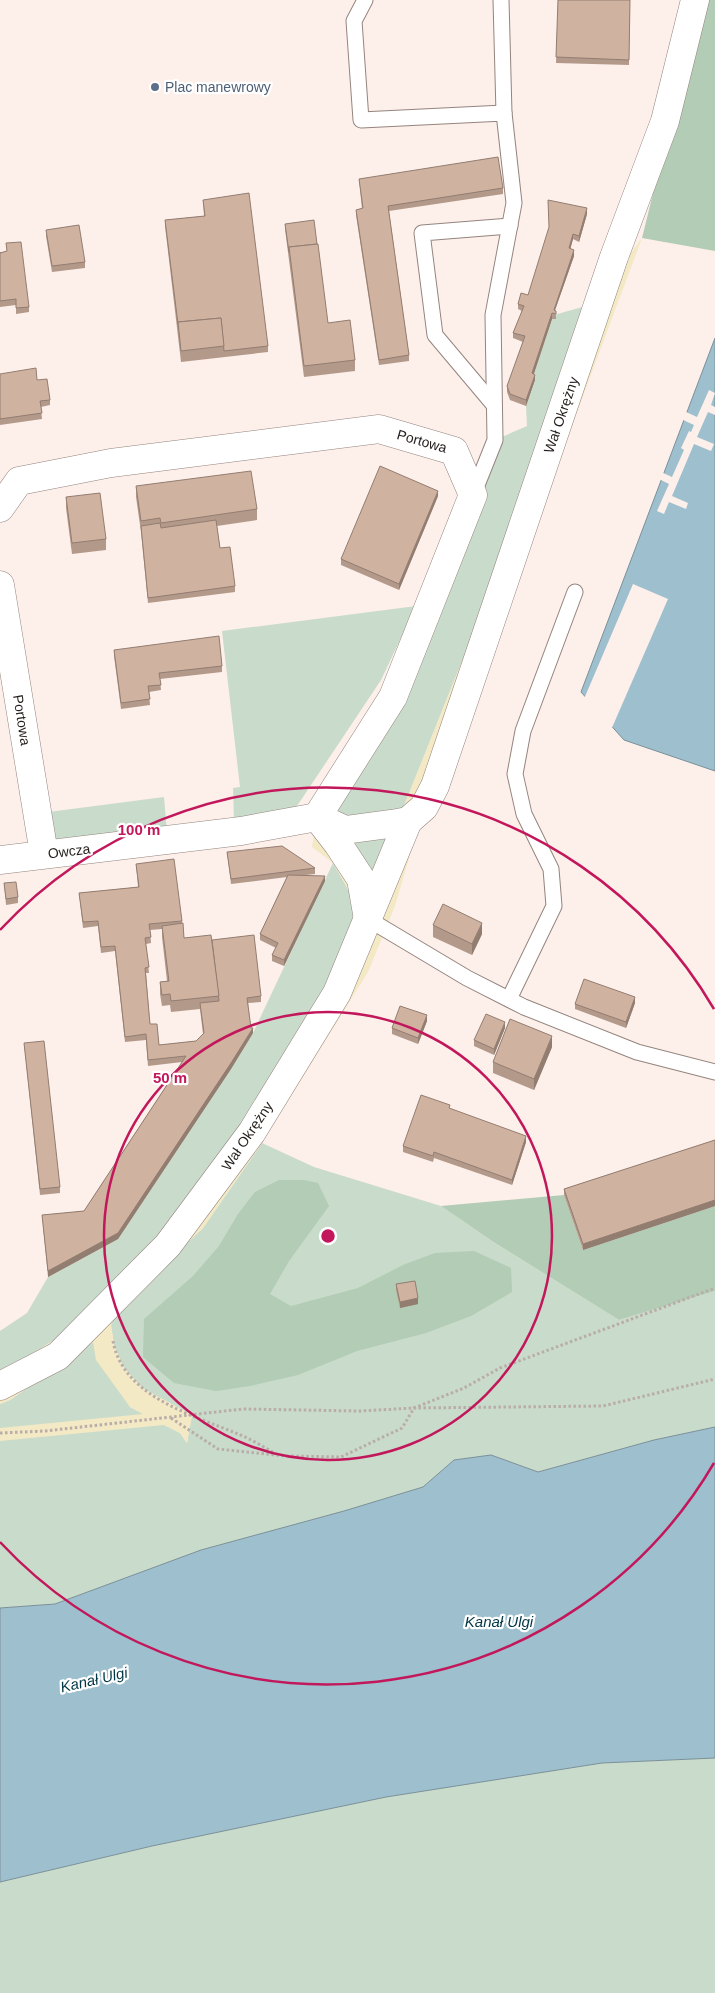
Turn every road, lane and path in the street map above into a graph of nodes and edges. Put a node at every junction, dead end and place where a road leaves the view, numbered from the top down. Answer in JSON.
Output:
{"nodes":[{"id":1,"x":365,"y":0,"type":"edge"},
{"id":2,"x":501,"y":0,"type":"edge"},
{"id":3,"x":695,"y":0,"type":"edge"},
{"id":4,"x":504,"y":113,"type":"junction"},
{"id":5,"x":510,"y":226,"type":"junction"},
{"id":6,"x":494,"y":405,"type":"junction"},
{"id":7,"x":473,"y":494,"type":"junction"},
{"id":8,"x":0,"y":508,"type":"edge"},
{"id":9,"x":0,"y":585,"type":"edge"},
{"id":10,"x":575,"y":592,"type":"dead end"},
{"id":11,"x":317,"y":817,"type":"junction"},
{"id":12,"x":408,"y":820,"type":"junction"},
{"id":13,"x":44,"y":854,"type":"junction"},
{"id":14,"x":0,"y":860,"type":"edge"},
{"id":15,"x":368,"y":919,"type":"junction"},
{"id":16,"x":509,"y":999,"type":"junction"},
{"id":17,"x":715,"y":1072,"type":"edge"},
{"id":18,"x":715,"y":1288,"type":"edge"},
{"id":19,"x":113,"y":1300,"type":"junction"},
{"id":20,"x":715,"y":1379,"type":"edge"},
{"id":21,"x":0,"y":1386,"type":"edge"},
{"id":22,"x":414,"y":1408,"type":"junction"},
{"id":23,"x":192,"y":1415,"type":"junction"},
{"id":24,"x":170,"y":1417,"type":"junction"},
{"id":25,"x":0,"y":1433,"type":"edge"},
{"id":26,"x":279,"y":1456,"type":"junction"}],
"edges":[{"from":1,"to":4,"type":"lane"},
{"from":2,"to":4,"type":"lane"},
{"from":3,"to":12,"type":"street","name":"Wał Okrężny"},
{"from":4,"to":5,"type":"lane"},
{"from":5,"to":6,"type":"lane"},
{"from":5,"to":6,"type":"lane"},
{"from":6,"to":7,"type":"lane"},
{"from":7,"to":8,"type":"street","name":"Portowa"},
{"from":7,"to":11,"type":"street"},
{"from":9,"to":13,"type":"street","name":"Portowa"},
{"from":10,"to":16,"type":"lane"},
{"from":11,"to":12,"type":"street"},
{"from":11,"to":13,"type":"street","name":"Owcza"},
{"from":11,"to":15,"type":"street"},
{"from":12,"to":15,"type":"street","name":"Wał Okrężny"},
{"from":13,"to":14,"type":"street","name":"Owcza"},
{"from":15,"to":16,"type":"lane"},
{"from":15,"to":19,"type":"street","name":"Wał Okrężny"},
{"from":16,"to":17,"type":"lane"},
{"from":18,"to":22,"type":"path"},
{"from":19,"to":21,"type":"street","name":"Wał Okrężny"},
{"from":19,"to":23,"type":"path"},
{"from":20,"to":22,"type":"path"},
{"from":22,"to":23,"type":"path"},
{"from":22,"to":26,"type":"path"},
{"from":23,"to":24,"type":"path"},
{"from":23,"to":26,"type":"path"},
{"from":24,"to":25,"type":"path"},
{"from":24,"to":26,"type":"path"}]}
